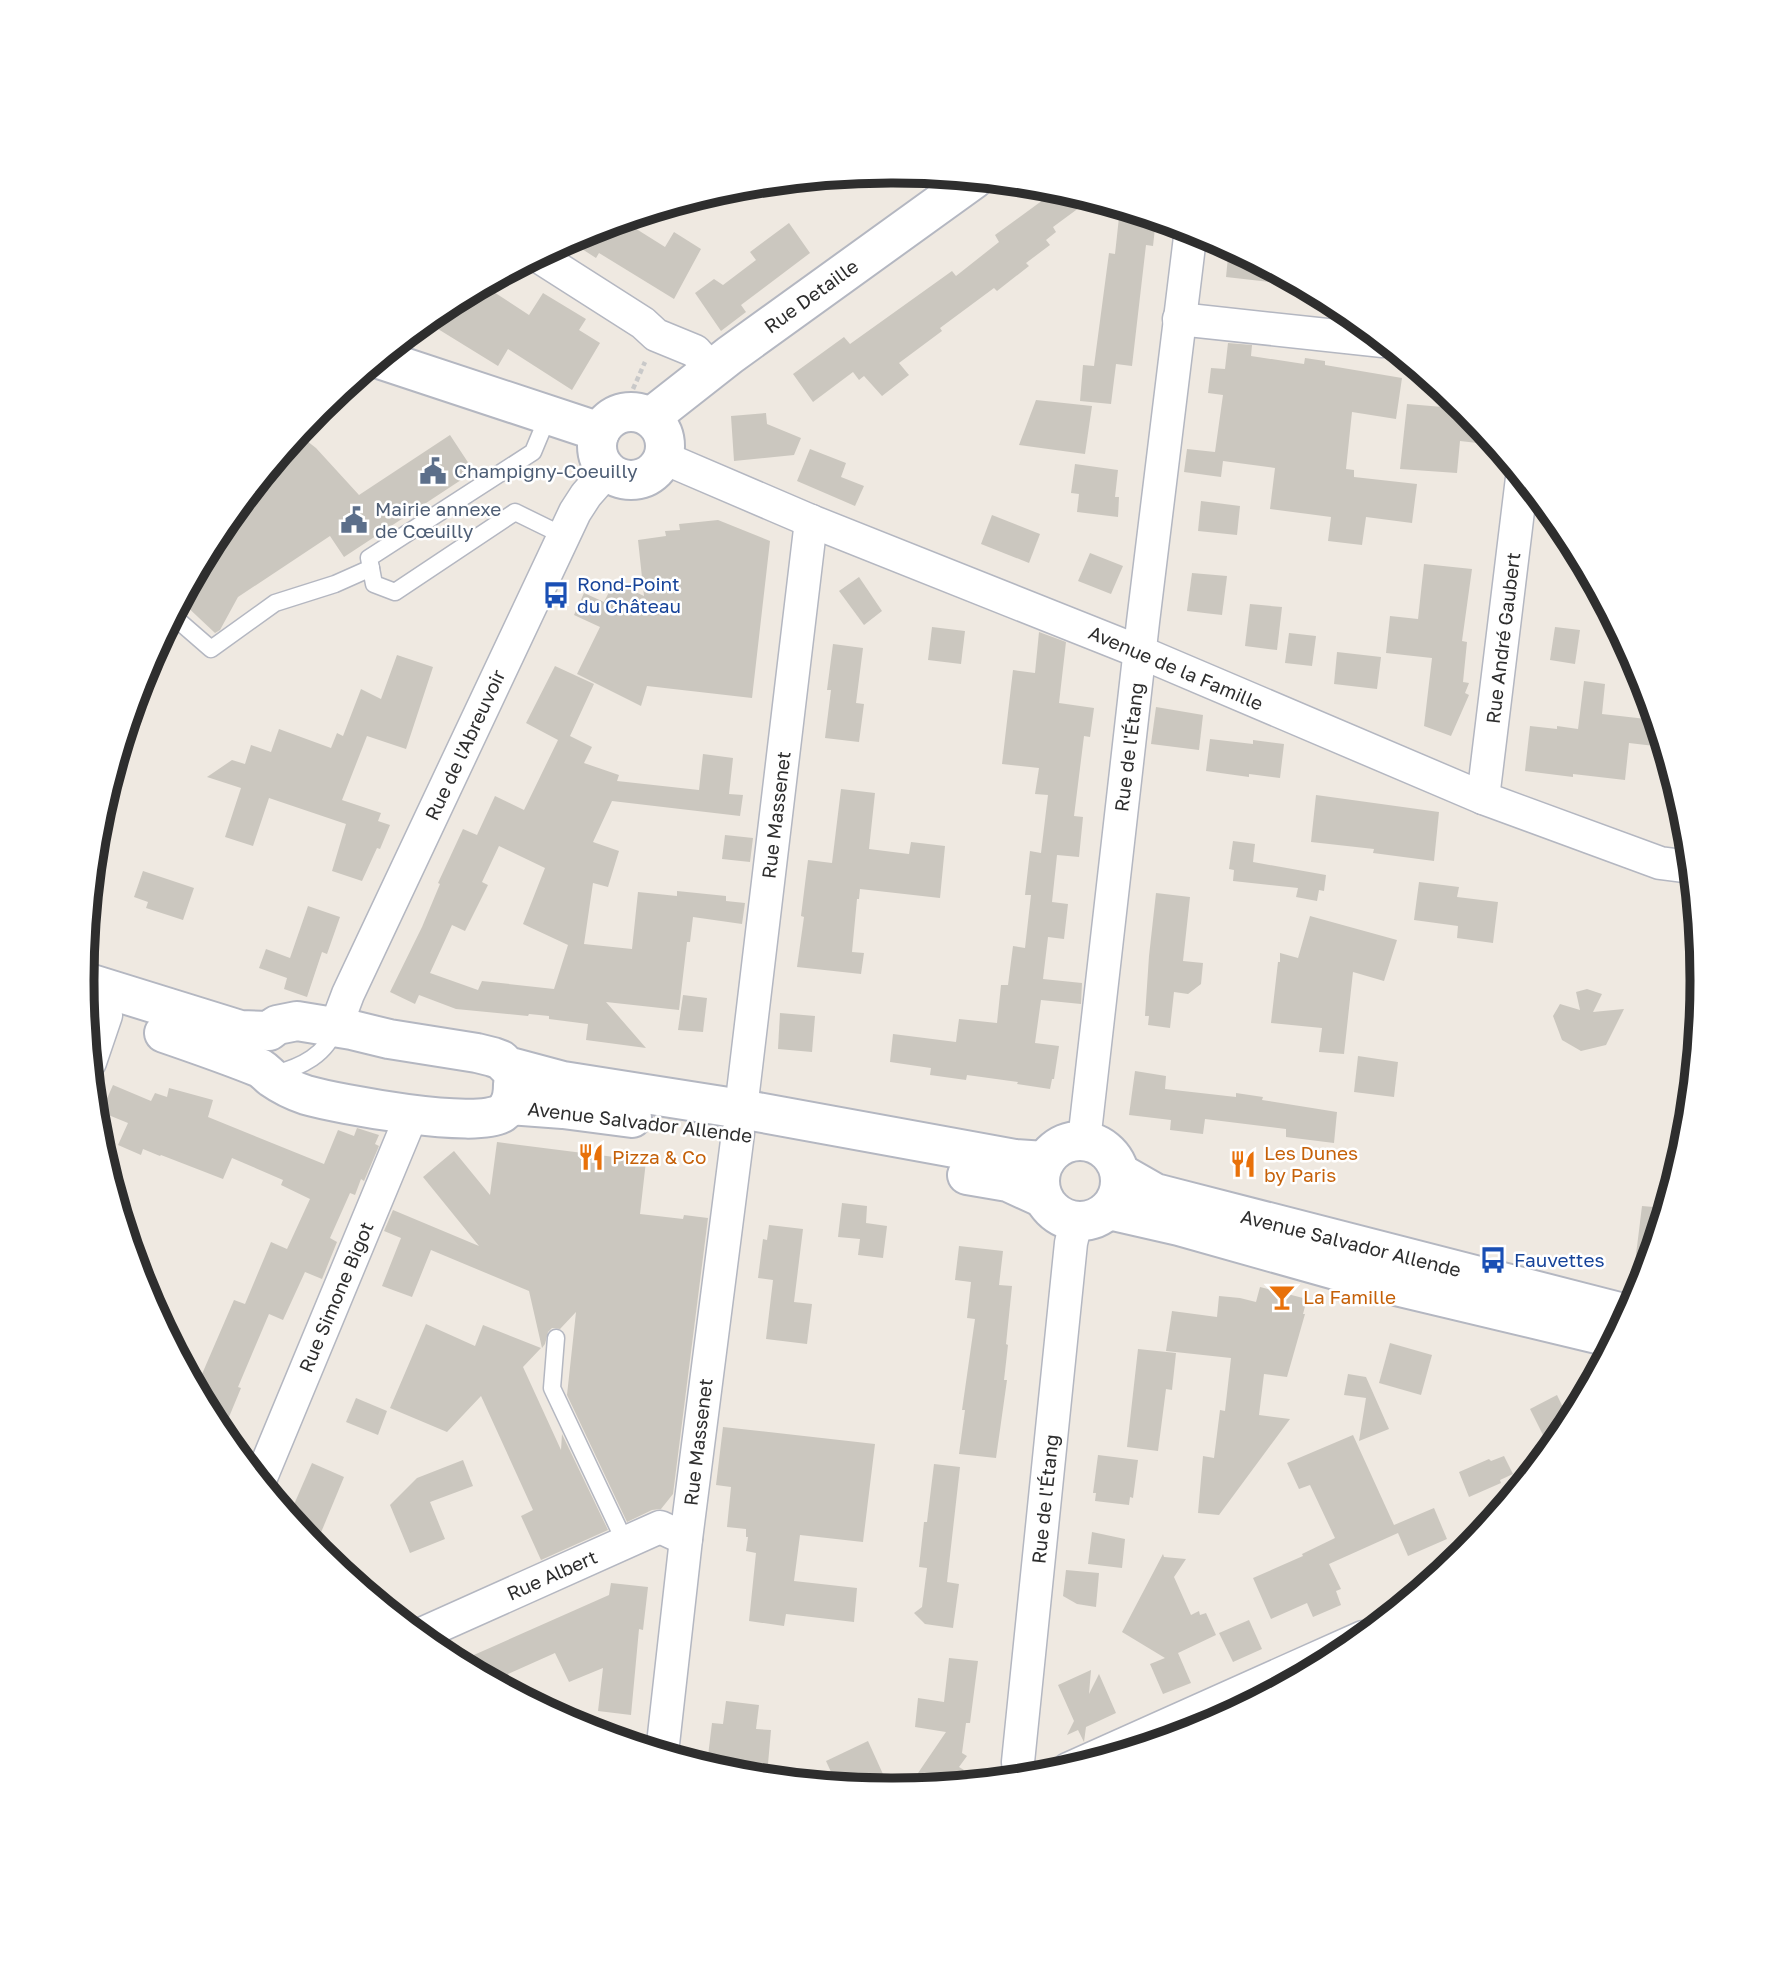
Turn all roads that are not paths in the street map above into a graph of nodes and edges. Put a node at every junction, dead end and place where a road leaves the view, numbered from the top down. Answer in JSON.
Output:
{"nodes":[{"id":1,"x":963,"y":187,"type":"edge"},
{"id":2,"x":1189,"y":241,"type":"edge"},
{"id":3,"x":547,"y":262,"type":"edge"},
{"id":4,"x":1179,"y":318,"type":"junction"},
{"id":5,"x":1365,"y":339,"type":"edge"},
{"id":6,"x":389,"y":362,"type":"edge"},
{"id":7,"x":711,"y":369,"type":"junction"},
{"id":8,"x":548,"y":416,"type":"junction"},
{"id":9,"x":625,"y":421,"type":"junction"},
{"id":10,"x":664,"y":458,"type":"junction"},
{"id":11,"x":607,"y":471,"type":"junction"},
{"id":12,"x":1521,"y":490,"type":"edge"},
{"id":13,"x":811,"y":521,"type":"junction"},
{"id":14,"x":564,"y":536,"type":"junction"},
{"id":15,"x":371,"y":568,"type":"junction"},
{"id":16,"x":180,"y":622,"type":"edge"},
{"id":17,"x":1140,"y":652,"type":"junction"},
{"id":18,"x":1483,"y":798,"type":"junction"},
{"id":19,"x":1681,"y":866,"type":"edge"},
{"id":20,"x":94,"y":985,"type":"edge"},
{"id":21,"x":95,"y":1012,"type":"edge"},
{"id":22,"x":336,"y":1027,"type":"junction"},
{"id":23,"x":268,"y":1031,"type":"junction"},
{"id":24,"x":507,"y":1066,"type":"junction"},
{"id":25,"x":266,"y":1073,"type":"junction"},
{"id":26,"x":509,"y":1105,"type":"junction"},
{"id":27,"x":412,"y":1114,"type":"junction"},
{"id":28,"x":740,"y":1121,"type":"junction"},
{"id":29,"x":1084,"y":1140,"type":"junction"},
{"id":30,"x":1121,"y":1173,"type":"junction"},
{"id":31,"x":1044,"y":1180,"type":"junction"},
{"id":32,"x":1092,"y":1216,"type":"junction"},
{"id":33,"x":1617,"y":1311,"type":"edge"},
{"id":34,"x":1605,"y":1336,"type":"edge"},
{"id":35,"x":556,"y":1338,"type":"dead end"},
{"id":36,"x":264,"y":1471,"type":"edge"},
{"id":37,"x":686,"y":1539,"type":"junction"},
{"id":38,"x":625,"y":1542,"type":"junction"},
{"id":39,"x":430,"y":1630,"type":"edge"},
{"id":40,"x":1302,"y":1664,"type":"edge"},
{"id":41,"x":1129,"y":1742,"type":"edge"},
{"id":42,"x":663,"y":1744,"type":"edge"},
{"id":43,"x":1019,"y":1768,"type":"edge"}],
"edges":[{"from":1,"to":7,"type":"main road","name":"Rue Detaille"},
{"from":2,"to":4,"type":"street","name":"Rue de l'Étang"},
{"from":3,"to":7,"type":"street"},
{"from":4,"to":5,"type":"street"},
{"from":4,"to":17,"type":"street","name":"Rue de l'Étang"},
{"from":6,"to":8,"type":"main road"},
{"from":7,"to":9,"type":"main road","name":"Rue Detaille"},
{"from":8,"to":9,"type":"main road"},
{"from":8,"to":15,"type":"lane"},
{"from":9,"to":10,"type":"main road"},
{"from":9,"to":11,"type":"main road"},
{"from":10,"to":11,"type":"main road"},
{"from":10,"to":13,"type":"street","name":"Avenue de la Famille"},
{"from":11,"to":14,"type":"street","name":"Rue de l'Abreuvoir"},
{"from":12,"to":18,"type":"street","name":"Rue André Gaubert"},
{"from":13,"to":17,"type":"street","name":"Avenue de la Famille"},
{"from":13,"to":28,"type":"street","name":"Rue Massenet"},
{"from":14,"to":15,"type":"lane"},
{"from":14,"to":22,"type":"street","name":"Rue de l'Abreuvoir"},
{"from":15,"to":16,"type":"lane"},
{"from":17,"to":18,"type":"street","name":"Avenue de la Famille"},
{"from":17,"to":29,"type":"street","name":"Rue de l'Étang"},
{"from":18,"to":19,"type":"street","name":"Avenue de la Famille"},
{"from":20,"to":23,"type":"main road","name":"Avenue Salvador Allende"},
{"from":21,"to":25,"type":"main road","name":"Avenue Salvador Allende"},
{"from":22,"to":23,"type":"main road","name":"Avenue Salvador Allende"},
{"from":22,"to":24,"type":"main road","name":"Avenue Salvador Allende"},
{"from":22,"to":25,"type":"lane"},
{"from":23,"to":25,"type":"main road"},
{"from":24,"to":26,"type":"main road"},
{"from":24,"to":28,"type":"main road","name":"Avenue Salvador Allende"},
{"from":25,"to":27,"type":"main road","name":"Avenue Salvador Allende"},
{"from":26,"to":27,"type":"main road","name":"Avenue Salvador Allende"},
{"from":26,"to":28,"type":"main road","name":"Avenue Salvador Allende"},
{"from":27,"to":36,"type":"street","name":"Rue Simone Bigot"},
{"from":28,"to":31,"type":"main road","name":"Avenue Salvador Allende"},
{"from":28,"to":37,"type":"street","name":"Rue Massenet"},
{"from":29,"to":30,"type":"main road","name":"Avenue Salvador Allende"},
{"from":29,"to":31,"type":"main road"},
{"from":30,"to":32,"type":"main road"},
{"from":30,"to":33,"type":"main road","name":"Avenue Salvador Allende"},
{"from":31,"to":32,"type":"main road","name":"Avenue Salvador Allende"},
{"from":32,"to":34,"type":"main road","name":"Avenue Salvador Allende"},
{"from":32,"to":43,"type":"street","name":"Rue de l'Étang"},
{"from":35,"to":38,"type":"lane"},
{"from":37,"to":38,"type":"street","name":"Rue Albert"},
{"from":37,"to":42,"type":"street","name":"Rue Massenet"},
{"from":38,"to":39,"type":"street","name":"Rue Albert"},
{"from":40,"to":41,"type":"street"}]}
